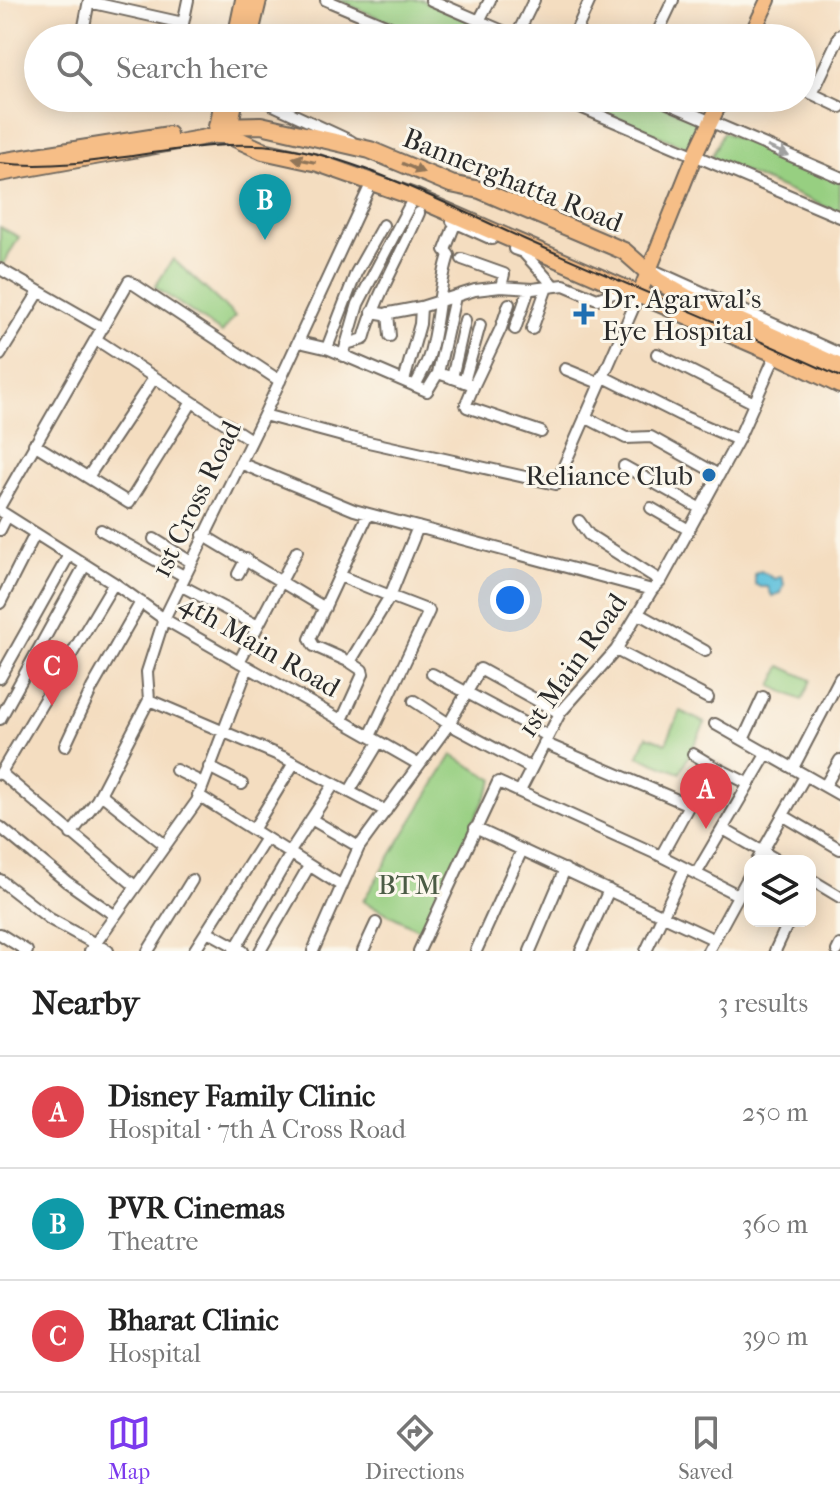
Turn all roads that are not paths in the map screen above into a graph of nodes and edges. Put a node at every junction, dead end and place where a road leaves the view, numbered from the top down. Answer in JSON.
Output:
{"nodes":[{"id":1,"x":188,"y":0,"type":"edge"},
{"id":2,"x":244,"y":0,"type":"edge"},
{"id":3,"x":258,"y":0,"type":"edge"},
{"id":4,"x":326,"y":0,"type":"edge"},
{"id":5,"x":431,"y":0,"type":"edge"},
{"id":6,"x":490,"y":0,"type":"edge"},
{"id":7,"x":534,"y":0,"type":"edge"},
{"id":8,"x":590,"y":0,"type":"edge"},
{"id":9,"x":673,"y":0,"type":"edge"},
{"id":10,"x":768,"y":0,"type":"edge"},
{"id":11,"x":775,"y":0,"type":"edge"},
{"id":12,"x":89,"y":1,"type":"edge"},
{"id":13,"x":479,"y":21,"type":"junction"},
{"id":14,"x":183,"y":23,"type":"joint"},
{"id":15,"x":85,"y":24,"type":"edge"},
{"id":16,"x":239,"y":24,"type":"edge"},
{"id":17,"x":252,"y":24,"type":"edge"},
{"id":18,"x":383,"y":24,"type":"edge"},
{"id":19,"x":486,"y":24,"type":"edge"},
{"id":20,"x":524,"y":24,"type":"edge"},
{"id":21,"x":579,"y":24,"type":"edge"},
{"id":22,"x":662,"y":24,"type":"edge"},
{"id":23,"x":757,"y":24,"type":"edge"},
{"id":24,"x":764,"y":24,"type":"edge"},
{"id":25,"x":840,"y":35,"type":"edge"},
{"id":26,"x":835,"y":60,"type":"edge"},
{"id":27,"x":816,"y":81,"type":"edge"},
{"id":28,"x":816,"y":95,"type":"edge"},
{"id":29,"x":840,"y":107,"type":"edge"},
{"id":30,"x":223,"y":112,"type":"edge"},
{"id":31,"x":230,"y":112,"type":"edge"},
{"id":32,"x":288,"y":112,"type":"edge"},
{"id":33,"x":593,"y":112,"type":"edge"},
{"id":34,"x":687,"y":112,"type":"edge"},
{"id":35,"x":717,"y":112,"type":"edge"},
{"id":36,"x":720,"y":112,"type":"edge"},
{"id":37,"x":713,"y":124,"type":"junction"},
{"id":38,"x":223,"y":130,"type":"junction"},
{"id":39,"x":370,"y":150,"type":"junction"},
{"id":40,"x":698,"y":156,"type":"junction"},
{"id":41,"x":0,"y":161,"type":"edge"},
{"id":42,"x":0,"y":174,"type":"edge"},
{"id":43,"x":840,"y":177,"type":"edge"},
{"id":44,"x":372,"y":182,"type":"junction"},
{"id":45,"x":417,"y":205,"type":"junction"},
{"id":46,"x":439,"y":208,"type":"junction"},
{"id":47,"x":840,"y":217,"type":"edge"},
{"id":48,"x":455,"y":224,"type":"junction"},
{"id":49,"x":383,"y":225,"type":"dead end"},
{"id":50,"x":462,"y":259,"type":"dead end"},
{"id":51,"x":0,"y":269,"type":"edge"},
{"id":52,"x":650,"y":272,"type":"junction"},
{"id":53,"x":550,"y":286,"type":"junction"},
{"id":54,"x":501,"y":287,"type":"junction"},
{"id":55,"x":529,"y":289,"type":"junction"},
{"id":56,"x":39,"y":292,"type":"junction"},
{"id":57,"x":688,"y":292,"type":"junction"},
{"id":58,"x":455,"y":297,"type":"junction"},
{"id":59,"x":638,"y":297,"type":"junction"},
{"id":60,"x":437,"y":302,"type":"junction"},
{"id":61,"x":509,"y":304,"type":"dead end"},
{"id":62,"x":421,"y":307,"type":"junction"},
{"id":63,"x":372,"y":312,"type":"junction"},
{"id":64,"x":388,"y":313,"type":"junction"},
{"id":65,"x":465,"y":320,"type":"dead end"},
{"id":66,"x":480,"y":325,"type":"dead end"},
{"id":67,"x":103,"y":328,"type":"junction"},
{"id":68,"x":515,"y":329,"type":"dead end"},
{"id":69,"x":532,"y":329,"type":"dead end"},
{"id":70,"x":390,"y":336,"type":"dead end"},
{"id":71,"x":97,"y":340,"type":"junction"},
{"id":72,"x":299,"y":342,"type":"junction"},
{"id":73,"x":327,"y":348,"type":"junction"},
{"id":74,"x":345,"y":350,"type":"junction"},
{"id":75,"x":657,"y":354,"type":"dead end"},
{"id":76,"x":776,"y":354,"type":"junction"},
{"id":77,"x":840,"y":354,"type":"edge"},
{"id":78,"x":0,"y":355,"type":"edge"},
{"id":79,"x":840,"y":367,"type":"edge"},
{"id":80,"x":565,"y":369,"type":"dead end"},
{"id":81,"x":438,"y":373,"type":"junction"},
{"id":82,"x":154,"y":378,"type":"junction"},
{"id":83,"x":452,"y":378,"type":"junction"},
{"id":84,"x":601,"y":379,"type":"junction"},
{"id":85,"x":280,"y":381,"type":"junction"},
{"id":86,"x":410,"y":384,"type":"junction"},
{"id":87,"x":469,"y":384,"type":"junction"},
{"id":88,"x":840,"y":385,"type":"edge"},
{"id":89,"x":192,"y":402,"type":"junction"},
{"id":90,"x":754,"y":403,"type":"junction"},
{"id":91,"x":264,"y":415,"type":"junction"},
{"id":92,"x":585,"y":417,"type":"junction"},
{"id":93,"x":541,"y":432,"type":"dead end"},
{"id":94,"x":251,"y":440,"type":"junction"},
{"id":95,"x":738,"y":440,"type":"junction"},
{"id":96,"x":34,"y":444,"type":"junction"},
{"id":97,"x":240,"y":463,"type":"junction"},
{"id":98,"x":624,"y":466,"type":"dead end"},
{"id":99,"x":719,"y":475,"type":"junction"},
{"id":100,"x":88,"y":477,"type":"junction"},
{"id":101,"x":651,"y":508,"type":"dead end"},
{"id":102,"x":701,"y":509,"type":"junction"},
{"id":103,"x":2,"y":511,"type":"edge"},
{"id":104,"x":368,"y":514,"type":"junction"},
{"id":105,"x":579,"y":521,"type":"dead end"},
{"id":106,"x":418,"y":527,"type":"junction"},
{"id":107,"x":0,"y":530,"type":"edge"},
{"id":108,"x":101,"y":530,"type":"dead end"},
{"id":109,"x":689,"y":530,"type":"junction"},
{"id":110,"x":35,"y":534,"type":"junction"},
{"id":111,"x":203,"y":535,"type":"junction"},
{"id":112,"x":154,"y":539,"type":"dead end"},
{"id":113,"x":297,"y":551,"type":"dead end"},
{"id":114,"x":69,"y":555,"type":"junction"},
{"id":115,"x":246,"y":559,"type":"junction"},
{"id":116,"x":191,"y":562,"type":"junction"},
{"id":117,"x":85,"y":565,"type":"junction"},
{"id":118,"x":238,"y":574,"type":"dead end"},
{"id":119,"x":340,"y":576,"type":"junction"},
{"id":120,"x":182,"y":581,"type":"junction"},
{"id":121,"x":281,"y":581,"type":"junction"},
{"id":122,"x":661,"y":581,"type":"junction"},
{"id":123,"x":114,"y":583,"type":"junction"},
{"id":124,"x":652,"y":590,"type":"junction"},
{"id":125,"x":390,"y":596,"type":"junction"},
{"id":126,"x":141,"y":602,"type":"junction"},
{"id":127,"x":0,"y":603,"type":"edge"},
{"id":128,"x":325,"y":608,"type":"junction"},
{"id":129,"x":639,"y":614,"type":"junction"},
{"id":130,"x":164,"y":619,"type":"junction"},
{"id":131,"x":258,"y":626,"type":"junction"},
{"id":132,"x":616,"y":650,"type":"junction"},
{"id":133,"x":705,"y":651,"type":"dead end"},
{"id":134,"x":350,"y":662,"type":"junction"},
{"id":135,"x":244,"y":665,"type":"junction"},
{"id":136,"x":432,"y":674,"type":"dead end"},
{"id":137,"x":0,"y":678,"type":"edge"},
{"id":138,"x":840,"y":678,"type":"edge"},
{"id":139,"x":466,"y":693,"type":"junction"},
{"id":140,"x":763,"y":697,"type":"dead end"},
{"id":141,"x":708,"y":698,"type":"dead end"},
{"id":142,"x":149,"y":700,"type":"junction"},
{"id":143,"x":414,"y":701,"type":"dead end"},
{"id":144,"x":560,"y":713,"type":"junction"},
{"id":145,"x":0,"y":719,"type":"edge"},
{"id":146,"x":342,"y":720,"type":"junction"},
{"id":147,"x":449,"y":724,"type":"junction"},
{"id":148,"x":715,"y":724,"type":"dead end"},
{"id":149,"x":224,"y":730,"type":"junction"},
{"id":150,"x":375,"y":739,"type":"junction"},
{"id":151,"x":546,"y":739,"type":"junction"},
{"id":152,"x":743,"y":740,"type":"junction"},
{"id":153,"x":65,"y":746,"type":"dead end"},
{"id":154,"x":767,"y":753,"type":"junction"},
{"id":155,"x":693,"y":754,"type":"dead end"},
{"id":156,"x":840,"y":760,"type":"edge"},
{"id":157,"x":294,"y":763,"type":"junction"},
{"id":158,"x":418,"y":764,"type":"junction"},
{"id":159,"x":713,"y":766,"type":"junction"},
{"id":160,"x":209,"y":767,"type":"junction"},
{"id":161,"x":531,"y":768,"type":"junction"},
{"id":162,"x":793,"y":768,"type":"junction"},
{"id":163,"x":176,"y":770,"type":"dead end"},
{"id":164,"x":0,"y":774,"type":"edge"},
{"id":165,"x":805,"y":776,"type":"junction"},
{"id":166,"x":203,"y":783,"type":"junction"},
{"id":167,"x":242,"y":784,"type":"dead end"},
{"id":168,"x":334,"y":784,"type":"junction"},
{"id":169,"x":749,"y":784,"type":"junction"},
{"id":170,"x":825,"y":786,"type":"junction"},
{"id":171,"x":520,"y":791,"type":"junction"},
{"id":172,"x":349,"y":792,"type":"junction"},
{"id":173,"x":101,"y":794,"type":"junction"},
{"id":174,"x":198,"y":795,"type":"junction"},
{"id":175,"x":840,"y":795,"type":"edge"},
{"id":176,"x":689,"y":805,"type":"junction"},
{"id":177,"x":386,"y":811,"type":"junction"},
{"id":178,"x":784,"y":816,"type":"junction"},
{"id":179,"x":311,"y":819,"type":"junction"},
{"id":180,"x":0,"y":827,"type":"edge"},
{"id":181,"x":475,"y":828,"type":"junction"},
{"id":182,"x":723,"y":829,"type":"junction"},
{"id":183,"x":253,"y":830,"type":"junction"},
{"id":184,"x":71,"y":834,"type":"junction"},
{"id":185,"x":266,"y":838,"type":"junction"},
{"id":186,"x":165,"y":845,"type":"junction"},
{"id":187,"x":359,"y":847,"type":"junction"},
{"id":188,"x":840,"y":849,"type":"edge"},
{"id":189,"x":522,"y":850,"type":"junction"},
{"id":190,"x":290,"y":855,"type":"junction"},
{"id":191,"x":759,"y":855,"type":"edge"},
{"id":192,"x":761,"y":855,"type":"edge"},
{"id":193,"x":661,"y":856,"type":"junction"},
{"id":194,"x":309,"y":866,"type":"junction"},
{"id":195,"x":565,"y":869,"type":"junction"},
{"id":196,"x":691,"y":871,"type":"junction"},
{"id":197,"x":0,"y":880,"type":"edge"},
{"id":198,"x":192,"y":880,"type":"dead end"},
{"id":199,"x":816,"y":883,"type":"edge"},
{"id":200,"x":744,"y":884,"type":"edge"},
{"id":201,"x":135,"y":886,"type":"junction"},
{"id":202,"x":342,"y":886,"type":"junction"},
{"id":203,"x":609,"y":890,"type":"junction"},
{"id":204,"x":738,"y":895,"type":"junction"},
{"id":205,"x":840,"y":897,"type":"edge"},
{"id":206,"x":114,"y":915,"type":"junction"},
{"id":207,"x":663,"y":915,"type":"junction"},
{"id":208,"x":376,"y":923,"type":"dead end"},
{"id":209,"x":786,"y":927,"type":"edge"},
{"id":210,"x":207,"y":931,"type":"junction"},
{"id":211,"x":0,"y":934,"type":"edge"},
{"id":212,"x":713,"y":939,"type":"junction"},
{"id":213,"x":840,"y":945,"type":"edge"},
{"id":214,"x":92,"y":948,"type":"edge"},
{"id":215,"x":237,"y":950,"type":"edge"},
{"id":216,"x":27,"y":951,"type":"edge"},
{"id":217,"x":108,"y":951,"type":"edge"},
{"id":218,"x":148,"y":951,"type":"edge"},
{"id":219,"x":194,"y":951,"type":"edge"},
{"id":220,"x":260,"y":951,"type":"edge"},
{"id":221,"x":313,"y":951,"type":"edge"},
{"id":222,"x":363,"y":951,"type":"edge"},
{"id":223,"x":419,"y":951,"type":"edge"},
{"id":224,"x":476,"y":951,"type":"edge"},
{"id":225,"x":530,"y":951,"type":"edge"},
{"id":226,"x":581,"y":951,"type":"edge"},
{"id":227,"x":646,"y":951,"type":"edge"},
{"id":228,"x":708,"y":951,"type":"edge"},
{"id":229,"x":775,"y":951,"type":"edge"},
{"id":230,"x":837,"y":951,"type":"edge"}],
"edges":[{"from":1,"to":14,"type":"street"},
{"from":2,"to":16,"type":"highway"},
{"from":3,"to":17,"type":"highway"},
{"from":4,"to":18,"type":"street"},
{"from":5,"to":13,"type":"street"},
{"from":6,"to":13,"type":"street"},
{"from":7,"to":20,"type":"street"},
{"from":8,"to":21,"type":"street"},
{"from":9,"to":22,"type":"street"},
{"from":10,"to":23,"type":"main road"},
{"from":11,"to":24,"type":"main road"},
{"from":12,"to":14,"type":"street"},
{"from":12,"to":15,"type":"street"},
{"from":13,"to":19,"type":"street"},
{"from":25,"to":26,"type":"street"},
{"from":26,"to":27,"type":"street"},
{"from":28,"to":29,"type":"street"},
{"from":30,"to":38,"type":"highway"},
{"from":31,"to":38,"type":"highway"},
{"from":32,"to":39,"type":"street"},
{"from":33,"to":40,"type":"street"},
{"from":34,"to":37,"type":"street"},
{"from":35,"to":37,"type":"main road"},
{"from":36,"to":37,"type":"main road"},
{"from":37,"to":40,"type":"main road"},
{"from":37,"to":43,"type":"street","one_way":true},
{"from":38,"to":39,"type":"highway","name":"Bannerghatta Road"},
{"from":38,"to":41,"type":"main road","name":"Bannerghatta Road"},
{"from":38,"to":42,"type":"main road","name":"Bannerghatta Road"},
{"from":44,"to":38,"type":"highway","name":"Bannerghatta Road","one_way":true},
{"from":39,"to":52,"type":"highway","name":"Bannerghatta Road","one_way":true},
{"from":40,"to":47,"type":"street"},
{"from":40,"to":52,"type":"main road"},
{"from":44,"to":45,"type":"highway","name":"Bannerghatta Road"},
{"from":44,"to":72,"type":"street","name":"1st Cross Road"},
{"from":45,"to":46,"type":"highway","name":"Bannerghatta Road"},
{"from":45,"to":63,"type":"street"},
{"from":45,"to":74,"type":"street"},
{"from":46,"to":48,"type":"street"},
{"from":46,"to":59,"type":"highway","name":"Bannerghatta Road"},
{"from":48,"to":53,"type":"street"},
{"from":48,"to":60,"type":"street"},
{"from":49,"to":73,"type":"street"},
{"from":50,"to":54,"type":"street"},
{"from":51,"to":56,"type":"street"},
{"from":52,"to":57,"type":"highway","name":"Bannerghatta Road"},
{"from":52,"to":59,"type":"main road"},
{"from":53,"to":55,"type":"street"},
{"from":53,"to":59,"type":"street"},
{"from":53,"to":69,"type":"street"},
{"from":54,"to":55,"type":"street"},
{"from":54,"to":58,"type":"street"},
{"from":55,"to":68,"type":"street"},
{"from":56,"to":67,"type":"street"},
{"from":56,"to":78,"type":"street"},
{"from":57,"to":77,"type":"street"},
{"from":57,"to":79,"type":"highway","name":"Bannerghatta Road"},
{"from":58,"to":60,"type":"street"},
{"from":58,"to":81,"type":"street"},
{"from":59,"to":76,"type":"highway","name":"Bannerghatta Road"},
{"from":59,"to":84,"type":"street"},
{"from":60,"to":62,"type":"street"},
{"from":60,"to":86,"type":"street"},
{"from":61,"to":87,"type":"street"},
{"from":62,"to":64,"type":"street"},
{"from":62,"to":86,"type":"street"},
{"from":63,"to":64,"type":"street"},
{"from":63,"to":74,"type":"street"},
{"from":64,"to":70,"type":"street"},
{"from":65,"to":83,"type":"street"},
{"from":66,"to":87,"type":"street"},
{"from":67,"to":71,"type":"street"},
{"from":67,"to":85,"type":"street"},
{"from":71,"to":82,"type":"street"},
{"from":71,"to":96,"type":"street"},
{"from":72,"to":73,"type":"street"},
{"from":72,"to":85,"type":"street","name":"1st Cross Road"},
{"from":73,"to":74,"type":"street"},
{"from":74,"to":86,"type":"street"},
{"from":75,"to":90,"type":"street"},
{"from":76,"to":88,"type":"highway","name":"Bannerghatta Road"},
{"from":76,"to":90,"type":"street","name":"1st Main Road"},
{"from":80,"to":84,"type":"street"},
{"from":81,"to":83,"type":"street"},
{"from":81,"to":86,"type":"street"},
{"from":82,"to":89,"type":"street"},
{"from":82,"to":100,"type":"street"},
{"from":83,"to":87,"type":"street"},
{"from":84,"to":92,"type":"street"},
{"from":84,"to":95,"type":"street"},
{"from":85,"to":91,"type":"street","name":"1st Cross Road"},
{"from":87,"to":93,"type":"street"},
{"from":89,"to":94,"type":"street"},
{"from":89,"to":100,"type":"street"},
{"from":90,"to":95,"type":"street","name":"1st Main Road"},
{"from":91,"to":92,"type":"street"},
{"from":91,"to":94,"type":"street","name":"1st Cross Road"},
{"from":92,"to":99,"type":"street"},
{"from":94,"to":97,"type":"street","name":"1st Cross Road"},
{"from":95,"to":99,"type":"street","name":"1st Main Road"},
{"from":96,"to":100,"type":"street"},
{"from":96,"to":103,"type":"street"},
{"from":97,"to":104,"type":"street"},
{"from":97,"to":111,"type":"street","name":"1st Cross Road"},
{"from":98,"to":102,"type":"street"},
{"from":99,"to":102,"type":"street","name":"1st Main Road"},
{"from":101,"to":109,"type":"street"},
{"from":102,"to":109,"type":"street","name":"1st Main Road"},
{"from":103,"to":107,"type":"street"},
{"from":103,"to":110,"type":"street","name":"4th Main Road"},
{"from":104,"to":106,"type":"street"},
{"from":104,"to":119,"type":"street"},
{"from":105,"to":122,"type":"street"},
{"from":106,"to":124,"type":"street"},
{"from":106,"to":125,"type":"street"},
{"from":108,"to":120,"type":"street"},
{"from":109,"to":122,"type":"street","name":"1st Main Road"},
{"from":110,"to":114,"type":"street","name":"4th Main Road"},
{"from":110,"to":127,"type":"street"},
{"from":111,"to":115,"type":"street"},
{"from":111,"to":116,"type":"street","name":"1st Cross Road"},
{"from":112,"to":116,"type":"street"},
{"from":113,"to":121,"type":"street"},
{"from":114,"to":117,"type":"street","name":"4th Main Road"},
{"from":114,"to":137,"type":"street"},
{"from":115,"to":118,"type":"street"},
{"from":115,"to":121,"type":"street"},
{"from":116,"to":120,"type":"street","name":"1st Cross Road"},
{"from":117,"to":123,"type":"street","name":"4th Main Road"},
{"from":117,"to":145,"type":"street"},
{"from":119,"to":125,"type":"street"},
{"from":119,"to":128,"type":"street"},
{"from":120,"to":130,"type":"street","name":"1st Cross Road"},
{"from":120,"to":131,"type":"street"},
{"from":121,"to":128,"type":"street"},
{"from":121,"to":131,"type":"street"},
{"from":122,"to":124,"type":"street","name":"1st Main Road"},
{"from":123,"to":126,"type":"street","name":"4th Main Road"},
{"from":123,"to":164,"type":"street"},
{"from":124,"to":129,"type":"street","name":"1st Main Road"},
{"from":125,"to":134,"type":"street"},
{"from":125,"to":150,"type":"street"},
{"from":126,"to":130,"type":"street","name":"4th Main Road"},
{"from":126,"to":153,"type":"street"},
{"from":128,"to":134,"type":"street"},
{"from":129,"to":132,"type":"street","name":"1st Main Road"},
{"from":129,"to":133,"type":"street"},
{"from":130,"to":135,"type":"street","name":"4th Main Road"},
{"from":130,"to":142,"type":"street","name":"1st Cross Road"},
{"from":131,"to":135,"type":"street"},
{"from":132,"to":141,"type":"street"},
{"from":132,"to":144,"type":"street","name":"1st Main Road"},
{"from":134,"to":146,"type":"street"},
{"from":135,"to":146,"type":"street","name":"4th Main Road"},
{"from":135,"to":149,"type":"street"},
{"from":136,"to":139,"type":"street"},
{"from":138,"to":162,"type":"street"},
{"from":139,"to":144,"type":"street"},
{"from":139,"to":147,"type":"street"},
{"from":139,"to":151,"type":"street"},
{"from":140,"to":152,"type":"street"},
{"from":142,"to":149,"type":"street"},
{"from":142,"to":173,"type":"street","name":"1st Cross Road"},
{"from":143,"to":147,"type":"street"},
{"from":144,"to":151,"type":"street","name":"1st Main Road"},
{"from":146,"to":150,"type":"street","name":"4th Main Road"},
{"from":147,"to":158,"type":"street"},
{"from":147,"to":161,"type":"street"},
{"from":148,"to":152,"type":"street"},
{"from":149,"to":157,"type":"street"},
{"from":149,"to":160,"type":"street"},
{"from":150,"to":158,"type":"street","name":"4th Main Road"},
{"from":150,"to":172,"type":"street"},
{"from":151,"to":161,"type":"street","name":"1st Main Road"},
{"from":151,"to":176,"type":"street"},
{"from":152,"to":154,"type":"street"},
{"from":154,"to":162,"type":"street"},
{"from":154,"to":169,"type":"street"},
{"from":155,"to":159,"type":"street"},
{"from":156,"to":170,"type":"street"},
{"from":157,"to":168,"type":"street"},
{"from":157,"to":183,"type":"street"},
{"from":158,"to":177,"type":"street"},
{"from":159,"to":169,"type":"street"},
{"from":159,"to":176,"type":"street"},
{"from":160,"to":166,"type":"street"},
{"from":160,"to":167,"type":"street"},
{"from":161,"to":171,"type":"street","name":"1st Main Road"},
{"from":162,"to":165,"type":"street"},
{"from":163,"to":166,"type":"street"},
{"from":164,"to":184,"type":"street"},
{"from":165,"to":170,"type":"street"},
{"from":165,"to":178,"type":"street"},
{"from":166,"to":174,"type":"street"},
{"from":168,"to":172,"type":"street"},
{"from":168,"to":179,"type":"street"},
{"from":169,"to":182,"type":"street"},
{"from":170,"to":175,"type":"street"},
{"from":171,"to":181,"type":"street"},
{"from":171,"to":193,"type":"street"},
{"from":172,"to":177,"type":"street"},
{"from":173,"to":184,"type":"street","name":"1st Cross Road"},
{"from":173,"to":186,"type":"street"},
{"from":174,"to":183,"type":"street"},
{"from":174,"to":186,"type":"street"},
{"from":176,"to":193,"type":"street"},
{"from":177,"to":187,"type":"street"},
{"from":178,"to":188,"type":"street"},
{"from":178,"to":192,"type":"street"},
{"from":179,"to":187,"type":"street"},
{"from":179,"to":190,"type":"street"},
{"from":180,"to":206,"type":"street"},
{"from":181,"to":189,"type":"street"},
{"from":181,"to":223,"type":"street"},
{"from":182,"to":191,"type":"street"},
{"from":182,"to":196,"type":"street"},
{"from":183,"to":185,"type":"street"},
{"from":184,"to":201,"type":"street"},
{"from":185,"to":190,"type":"street"},
{"from":185,"to":210,"type":"street"},
{"from":186,"to":201,"type":"street"},
{"from":187,"to":202,"type":"street"},
{"from":189,"to":195,"type":"street"},
{"from":189,"to":224,"type":"street"},
{"from":190,"to":194,"type":"street"},
{"from":190,"to":215,"type":"street"},
{"from":193,"to":196,"type":"street"},
{"from":194,"to":202,"type":"street"},
{"from":194,"to":220,"type":"street"},
{"from":195,"to":203,"type":"street"},
{"from":195,"to":225,"type":"street"},
{"from":196,"to":204,"type":"street"},
{"from":196,"to":207,"type":"street"},
{"from":197,"to":214,"type":"street"},
{"from":198,"to":218,"type":"street"},
{"from":199,"to":205,"type":"street"},
{"from":200,"to":204,"type":"street"},
{"from":201,"to":206,"type":"street"},
{"from":202,"to":221,"type":"street"},
{"from":203,"to":207,"type":"street"},
{"from":203,"to":226,"type":"street"},
{"from":204,"to":212,"type":"street"},
{"from":206,"to":214,"type":"street"},
{"from":207,"to":212,"type":"street"},
{"from":207,"to":227,"type":"street"},
{"from":208,"to":222,"type":"street"},
{"from":209,"to":229,"type":"street"},
{"from":210,"to":215,"type":"street"},
{"from":210,"to":219,"type":"street"},
{"from":211,"to":216,"type":"street"},
{"from":212,"to":228,"type":"street"},
{"from":213,"to":230,"type":"street"},
{"from":214,"to":217,"type":"street"}]}
